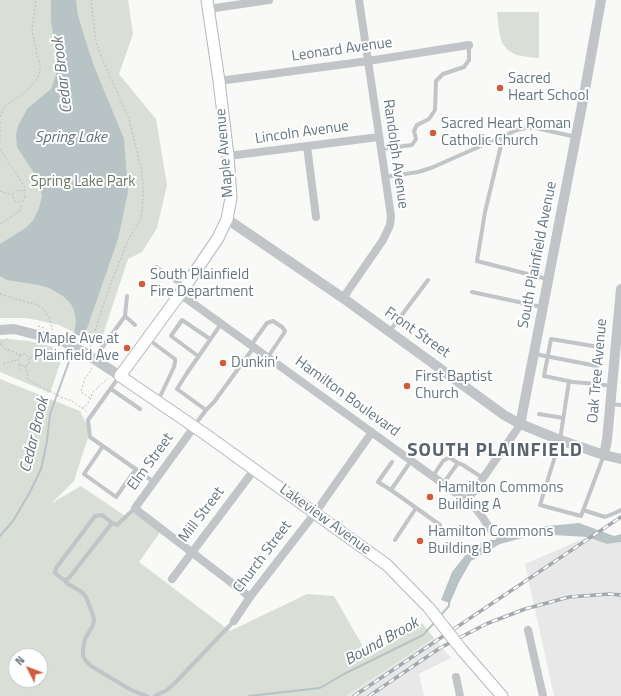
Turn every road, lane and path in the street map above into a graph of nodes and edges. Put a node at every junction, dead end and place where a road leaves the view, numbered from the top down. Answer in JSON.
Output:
{"nodes":[{"id":1,"x":36,"y":0,"type":"edge"},
{"id":2,"x":90,"y":0,"type":"edge"},
{"id":3,"x":268,"y":0,"type":"edge"},
{"id":4,"x":358,"y":0,"type":"edge"},
{"id":5,"x":601,"y":0,"type":"edge"},
{"id":6,"x":207,"y":4,"type":"edge"},
{"id":7,"x":469,"y":45,"type":"joint"},
{"id":8,"x":368,"y":61,"type":"junction"},
{"id":9,"x":219,"y":81,"type":"junction"},
{"id":10,"x":0,"y":107,"type":"edge"},
{"id":11,"x":3,"y":109,"type":"junction"},
{"id":12,"x":0,"y":117,"type":"edge"},
{"id":13,"x":0,"y":122,"type":"edge"},
{"id":14,"x":0,"y":134,"type":"edge"},
{"id":15,"x":379,"y":136,"type":"junction"},
{"id":16,"x":503,"y":137,"type":"junction"},
{"id":17,"x":576,"y":137,"type":"junction"},
{"id":18,"x":0,"y":143,"type":"edge"},
{"id":19,"x":307,"y":146,"type":"junction"},
{"id":20,"x":0,"y":149,"type":"edge"},
{"id":21,"x":380,"y":149,"type":"junction"},
{"id":22,"x":228,"y":156,"type":"junction"},
{"id":23,"x":385,"y":177,"type":"junction"},
{"id":24,"x":0,"y":191,"type":"edge"},
{"id":25,"x":24,"y":192,"type":"junction"},
{"id":26,"x":13,"y":195,"type":"junction"},
{"id":27,"x":21,"y":202,"type":"junction"},
{"id":28,"x":316,"y":217,"type":"dead end"},
{"id":29,"x":227,"y":219,"type":"junction"},
{"id":30,"x":0,"y":224,"type":"edge"},
{"id":31,"x":156,"y":267,"type":"dead end"},
{"id":32,"x":428,"y":280,"type":"dead end"},
{"id":33,"x":548,"y":280,"type":"junction"},
{"id":34,"x":621,"y":289,"type":"edge"},
{"id":35,"x":182,"y":290,"type":"junction"},
{"id":36,"x":472,"y":292,"type":"dead end"},
{"id":37,"x":0,"y":294,"type":"edge"},
{"id":38,"x":127,"y":296,"type":"dead end"},
{"id":39,"x":343,"y":298,"type":"junction"},
{"id":40,"x":543,"y":307,"type":"junction"},
{"id":41,"x":125,"y":316,"type":"junction"},
{"id":42,"x":221,"y":323,"type":"junction"},
{"id":43,"x":135,"y":325,"type":"dead end"},
{"id":44,"x":0,"y":330,"type":"edge"},
{"id":45,"x":52,"y":330,"type":"dead end"},
{"id":46,"x":619,"y":331,"type":"edge"},
{"id":47,"x":389,"y":332,"type":"junction"},
{"id":48,"x":8,"y":338,"type":"dead end"},
{"id":49,"x":147,"y":338,"type":"junction"},
{"id":50,"x":210,"y":339,"type":"junction"},
{"id":51,"x":0,"y":343,"type":"edge"},
{"id":52,"x":90,"y":346,"type":"dead end"},
{"id":53,"x":252,"y":346,"type":"junction"},
{"id":54,"x":534,"y":354,"type":"junction"},
{"id":55,"x":20,"y":356,"type":"junction"},
{"id":56,"x":198,"y":356,"type":"junction"},
{"id":57,"x":548,"y":356,"type":"junction"},
{"id":58,"x":268,"y":357,"type":"junction"},
{"id":59,"x":29,"y":358,"type":"junction"},
{"id":60,"x":18,"y":360,"type":"junction"},
{"id":61,"x":38,"y":361,"type":"dead end"},
{"id":62,"x":93,"y":362,"type":"junction"},
{"id":63,"x":3,"y":364,"type":"dead end"},
{"id":64,"x":20,"y":365,"type":"junction"},
{"id":65,"x":24,"y":366,"type":"junction"},
{"id":66,"x":597,"y":366,"type":"junction"},
{"id":67,"x":20,"y":371,"type":"dead end"},
{"id":68,"x":120,"y":376,"type":"junction"},
{"id":69,"x":108,"y":378,"type":"dead end"},
{"id":70,"x":569,"y":381,"type":"junction"},
{"id":71,"x":596,"y":384,"type":"junction"},
{"id":72,"x":612,"y":386,"type":"junction"},
{"id":73,"x":111,"y":388,"type":"junction"},
{"id":74,"x":91,"y":398,"type":"junction"},
{"id":75,"x":158,"y":402,"type":"junction"},
{"id":76,"x":610,"y":404,"type":"junction"},
{"id":77,"x":621,"y":405,"type":"edge"},
{"id":78,"x":82,"y":408,"type":"junction"},
{"id":79,"x":140,"y":409,"type":"dead end"},
{"id":80,"x":206,"y":410,"type":"junction"},
{"id":81,"x":87,"y":413,"type":"dead end"},
{"id":82,"x":539,"y":414,"type":"dead end"},
{"id":83,"x":563,"y":418,"type":"junction"},
{"id":84,"x":520,"y":425,"type":"junction"},
{"id":85,"x":194,"y":427,"type":"junction"},
{"id":86,"x":372,"y":432,"type":"junction"},
{"id":87,"x":560,"y":440,"type":"junction"},
{"id":88,"x":103,"y":446,"type":"junction"},
{"id":89,"x":604,"y":455,"type":"junction"},
{"id":90,"x":621,"y":459,"type":"edge"},
{"id":91,"x":411,"y":460,"type":"junction"},
{"id":92,"x":392,"y":462,"type":"dead end"},
{"id":93,"x":458,"y":463,"type":"junction"},
{"id":94,"x":136,"y":469,"type":"junction"},
{"id":95,"x":254,"y":470,"type":"junction"},
{"id":96,"x":433,"y":476,"type":"junction"},
{"id":97,"x":483,"y":479,"type":"junction"},
{"id":98,"x":154,"y":482,"type":"junction"},
{"id":99,"x":443,"y":484,"type":"junction"},
{"id":100,"x":391,"y":490,"type":"junction"},
{"id":101,"x":467,"y":501,"type":"junction"},
{"id":102,"x":135,"y":508,"type":"junction"},
{"id":103,"x":416,"y":508,"type":"junction"},
{"id":104,"x":582,"y":510,"type":"junction"},
{"id":105,"x":621,"y":510,"type":"edge"},
{"id":106,"x":315,"y":513,"type":"junction"},
{"id":107,"x":112,"y":523,"type":"junction"},
{"id":108,"x":440,"y":525,"type":"dead end"},
{"id":109,"x":490,"y":529,"type":"dead end"},
{"id":110,"x":395,"y":540,"type":"dead end"},
{"id":111,"x":192,"y":552,"type":"junction"},
{"id":112,"x":172,"y":579,"type":"dead end"},
{"id":113,"x":64,"y":580,"type":"junction"},
{"id":114,"x":250,"y":597,"type":"junction"},
{"id":115,"x":234,"y":621,"type":"joint"},
{"id":116,"x":528,"y":630,"type":"dead end"},
{"id":117,"x":456,"y":677,"type":"dead end"},
{"id":118,"x":147,"y":696,"type":"edge"},
{"id":119,"x":155,"y":696,"type":"edge"},
{"id":120,"x":460,"y":696,"type":"edge"},
{"id":121,"x":502,"y":696,"type":"edge"},
{"id":122,"x":543,"y":696,"type":"edge"}],
"edges":[{"from":1,"to":11,"type":"path"},
{"from":2,"to":52,"type":"path"},
{"from":3,"to":6,"type":"street"},
{"from":4,"to":8,"type":"street","name":"Randolph Avenue"},
{"from":5,"to":17,"type":"street","name":"South Plainfield Avenue"},
{"from":6,"to":9,"type":"main road","name":"Maple Avenue"},
{"from":7,"to":8,"type":"street","name":"Leonard Avenue"},
{"from":7,"to":21,"type":"lane"},
{"from":8,"to":9,"type":"street","name":"Leonard Avenue"},
{"from":8,"to":15,"type":"street","name":"Randolph Avenue"},
{"from":9,"to":22,"type":"main road","name":"Maple Avenue"},
{"from":10,"to":11,"type":"path"},
{"from":11,"to":12,"type":"path"},
{"from":13,"to":14,"type":"path"},
{"from":14,"to":18,"type":"path"},
{"from":15,"to":19,"type":"street","name":"Lincoln Avenue"},
{"from":15,"to":21,"type":"street","name":"Randolph Avenue"},
{"from":16,"to":17,"type":"lane"},
{"from":16,"to":23,"type":"lane"},
{"from":16,"to":33,"type":"lane"},
{"from":17,"to":33,"type":"street","name":"South Plainfield Avenue"},
{"from":19,"to":22,"type":"street","name":"Lincoln Avenue"},
{"from":19,"to":28,"type":"street"},
{"from":20,"to":25,"type":"path"},
{"from":21,"to":23,"type":"street","name":"Randolph Avenue"},
{"from":22,"to":29,"type":"main road","name":"Maple Avenue"},
{"from":23,"to":39,"type":"street","name":"Randolph Avenue"},
{"from":24,"to":26,"type":"path"},
{"from":25,"to":26,"type":"path"},
{"from":25,"to":27,"type":"path"},
{"from":26,"to":27,"type":"path"},
{"from":27,"to":30,"type":"path"},
{"from":29,"to":35,"type":"main road","name":"Maple Avenue"},
{"from":29,"to":39,"type":"street","name":"Front Street"},
{"from":31,"to":35,"type":"lane"},
{"from":32,"to":47,"type":"lane"},
{"from":33,"to":40,"type":"street","name":"South Plainfield Avenue"},
{"from":34,"to":46,"type":"street","name":"Oak Tree Avenue"},
{"from":35,"to":42,"type":"street","name":"Hamilton Boulevard"},
{"from":35,"to":49,"type":"main road","name":"Maple Avenue"},
{"from":36,"to":40,"type":"lane"},
{"from":37,"to":45,"type":"path"},
{"from":38,"to":41,"type":"lane"},
{"from":39,"to":47,"type":"street","name":"Front Street"},
{"from":40,"to":54,"type":"street","name":"South Plainfield Avenue"},
{"from":41,"to":43,"type":"lane"},
{"from":41,"to":62,"type":"lane"},
{"from":42,"to":50,"type":"lane"},
{"from":42,"to":53,"type":"street","name":"Hamilton Boulevard"},
{"from":44,"to":62,"type":"street"},
{"from":46,"to":72,"type":"street","name":"Oak Tree Avenue"},
{"from":47,"to":84,"type":"street","name":"Front Street"},
{"from":48,"to":51,"type":"path"},
{"from":49,"to":68,"type":"main road","name":"Maple Avenue"},
{"from":49,"to":75,"type":"lane"},
{"from":50,"to":56,"type":"lane"},
{"from":50,"to":56,"type":"lane"},
{"from":51,"to":55,"type":"path"},
{"from":53,"to":58,"type":"street","name":"Hamilton Boulevard"},
{"from":53,"to":58,"type":"lane"},
{"from":53,"to":80,"type":"lane"},
{"from":54,"to":57,"type":"lane"},
{"from":54,"to":84,"type":"street","name":"South Plainfield Avenue"},
{"from":55,"to":59,"type":"path"},
{"from":55,"to":60,"type":"path"},
{"from":56,"to":80,"type":"lane"},
{"from":57,"to":66,"type":"lane"},
{"from":57,"to":66,"type":"lane"},
{"from":57,"to":70,"type":"lane"},
{"from":58,"to":86,"type":"street","name":"Hamilton Boulevard"},
{"from":59,"to":61,"type":"path"},
{"from":59,"to":65,"type":"path"},
{"from":60,"to":63,"type":"path"},
{"from":60,"to":64,"type":"path"},
{"from":62,"to":68,"type":"street"},
{"from":62,"to":74,"type":"path"},
{"from":64,"to":65,"type":"path"},
{"from":64,"to":67,"type":"path"},
{"from":65,"to":78,"type":"path"},
{"from":66,"to":71,"type":"lane"},
{"from":68,"to":73,"type":"lane"},
{"from":68,"to":75,"type":"main road","name":"Lakeview Avenue"},
{"from":69,"to":74,"type":"path"},
{"from":70,"to":71,"type":"lane"},
{"from":70,"to":83,"type":"lane"},
{"from":71,"to":72,"type":"lane"},
{"from":72,"to":76,"type":"street","name":"Oak Tree Avenue"},
{"from":73,"to":79,"type":"lane"},
{"from":73,"to":88,"type":"lane"},
{"from":74,"to":78,"type":"path"},
{"from":75,"to":85,"type":"main road","name":"Lakeview Avenue"},
{"from":76,"to":77,"type":"lane"},
{"from":76,"to":89,"type":"street","name":"Oak Tree Avenue"},
{"from":78,"to":81,"type":"path"},
{"from":80,"to":85,"type":"lane"},
{"from":82,"to":83,"type":"lane"},
{"from":83,"to":87,"type":"lane"},
{"from":84,"to":87,"type":"street","name":"Front Street"},
{"from":84,"to":97,"type":"street","name":"South Plainfield Avenue"},
{"from":85,"to":95,"type":"main road","name":"Lakeview Avenue"},
{"from":85,"to":98,"type":"street","name":"Elm Street"},
{"from":86,"to":91,"type":"street","name":"Hamilton Boulevard"},
{"from":86,"to":106,"type":"street","name":"Church Street"},
{"from":87,"to":89,"type":"street","name":"Front Street"},
{"from":87,"to":104,"type":"lane"},
{"from":88,"to":94,"type":"lane"},
{"from":88,"to":94,"type":"lane"},
{"from":89,"to":90,"type":"street","name":"Front Street"},
{"from":89,"to":104,"type":"lane"},
{"from":91,"to":96,"type":"street","name":"Hamilton Boulevard"},
{"from":91,"to":100,"type":"lane"},
{"from":92,"to":100,"type":"lane"},
{"from":93,"to":96,"type":"lane"},
{"from":93,"to":97,"type":"lane"},
{"from":93,"to":99,"type":"lane"},
{"from":94,"to":98,"type":"lane"},
{"from":95,"to":106,"type":"main road","name":"Lakeview Avenue"},
{"from":95,"to":111,"type":"street","name":"Mill Street"},
{"from":96,"to":99,"type":"street","name":"Hamilton Boulevard"},
{"from":97,"to":101,"type":"street","name":"South Plainfield Avenue"},
{"from":98,"to":102,"type":"street","name":"Elm Street"},
{"from":99,"to":101,"type":"street","name":"Hamilton Boulevard"},
{"from":100,"to":103,"type":"lane"},
{"from":101,"to":109,"type":"street","name":"Hamilton Boulevard"},
{"from":102,"to":107,"type":"lane"},
{"from":102,"to":111,"type":"street","name":"Elm Street"},
{"from":103,"to":108,"type":"lane"},
{"from":103,"to":110,"type":"lane"},
{"from":104,"to":105,"type":"lane"},
{"from":106,"to":114,"type":"street","name":"Church Street"},
{"from":106,"to":121,"type":"main road","name":"Lakeview Avenue","bridge":true},
{"from":107,"to":113,"type":"lane"},
{"from":107,"to":113,"type":"lane"},
{"from":111,"to":112,"type":"street","name":"Mill Street"},
{"from":111,"to":114,"type":"street","name":"Elm Street"},
{"from":113,"to":118,"type":"lane"},
{"from":114,"to":115,"type":"street","name":"Church Street"},
{"from":115,"to":119,"type":"lane"},
{"from":116,"to":122,"type":"street"},
{"from":117,"to":120,"type":"street"}]}
